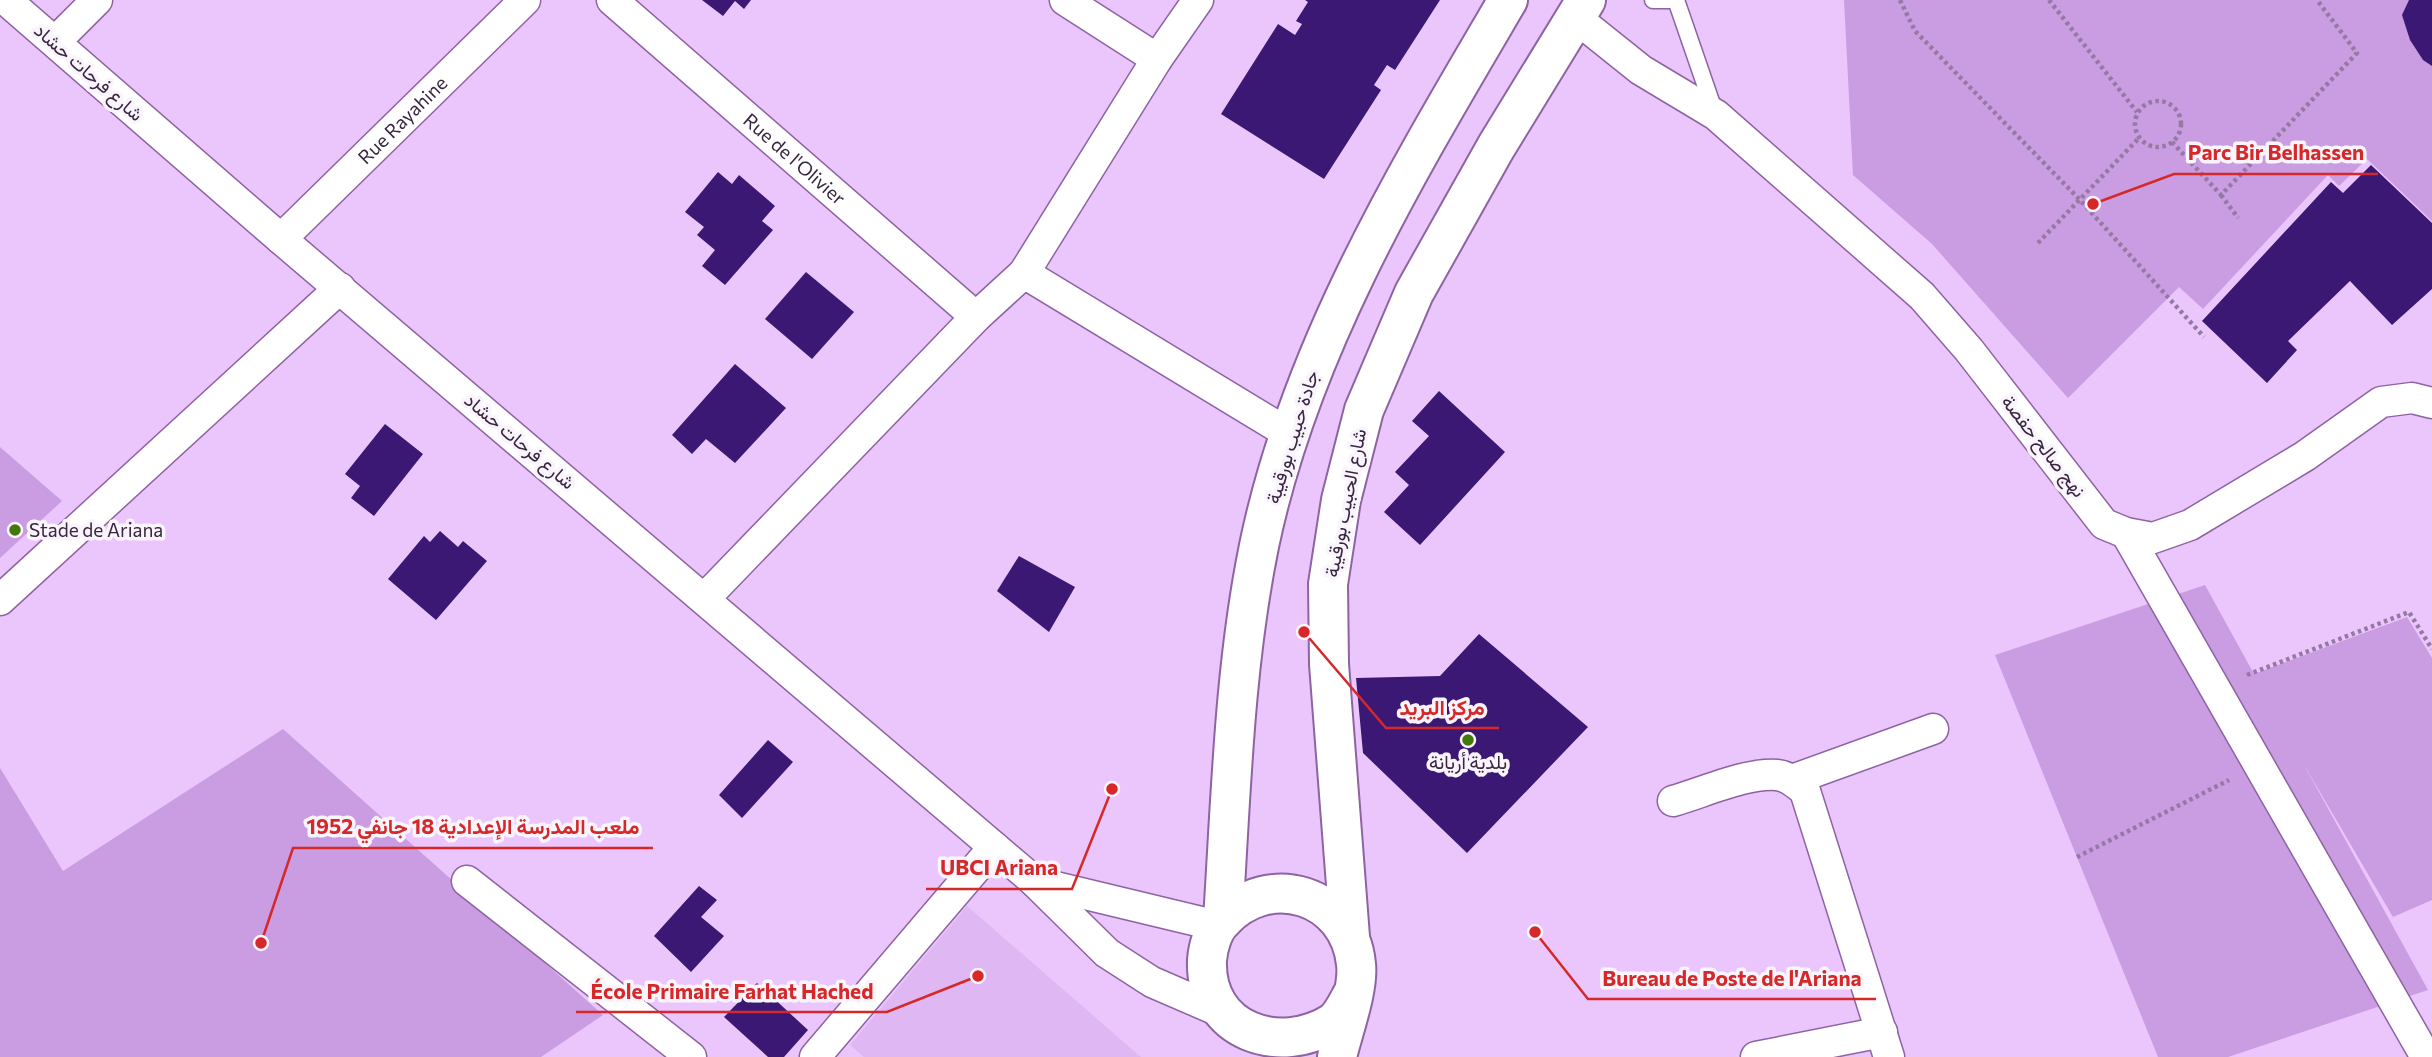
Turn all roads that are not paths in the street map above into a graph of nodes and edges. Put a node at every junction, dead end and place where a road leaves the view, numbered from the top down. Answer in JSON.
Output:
{"nodes":[{"id":1,"x":6,"y":0,"type":"edge"},
{"id":2,"x":97,"y":0,"type":"edge"},
{"id":3,"x":525,"y":0,"type":"edge"},
{"id":4,"x":612,"y":0,"type":"edge"},
{"id":5,"x":1065,"y":0,"type":"edge"},
{"id":6,"x":1198,"y":0,"type":"edge"},
{"id":7,"x":1508,"y":0,"type":"edge"},
{"id":8,"x":1653,"y":0,"type":"edge"},
{"id":9,"x":1675,"y":0,"type":"edge"},
{"id":10,"x":1581,"y":9,"type":"edge"},
{"id":11,"x":55,"y":42,"type":"junction"},
{"id":12,"x":1157,"y":59,"type":"junction"},
{"id":13,"x":1716,"y":115,"type":"junction"},
{"id":14,"x":281,"y":239,"type":"junction"},
{"id":15,"x":1024,"y":272,"type":"junction"},
{"id":16,"x":340,"y":288,"type":"junction"},
{"id":17,"x":976,"y":317,"type":"junction"},
{"id":18,"x":2432,"y":403,"type":"edge"},
{"id":19,"x":1291,"y":435,"type":"junction"},
{"id":20,"x":2126,"y":533,"type":"junction"},
{"id":21,"x":705,"y":598,"type":"junction"},
{"id":22,"x":0,"y":600,"type":"edge"},
{"id":23,"x":1933,"y":729,"type":"dead end"},
{"id":24,"x":1792,"y":780,"type":"junction"},
{"id":25,"x":1673,"y":802,"type":"dead end"},
{"id":26,"x":994,"y":847,"type":"junction"},
{"id":27,"x":467,"y":881,"type":"dead end"},
{"id":28,"x":1034,"y":881,"type":"junction"},
{"id":29,"x":1221,"y":923,"type":"junction"},
{"id":30,"x":1350,"y":937,"type":"junction"},
{"id":31,"x":1352,"y":995,"type":"junction"},
{"id":32,"x":1228,"y":1030,"type":"edge"},
{"id":33,"x":1885,"y":1045,"type":"edge"},
{"id":34,"x":691,"y":1057,"type":"edge"},
{"id":35,"x":815,"y":1057,"type":"edge"},
{"id":36,"x":1337,"y":1057,"type":"edge"},
{"id":37,"x":1756,"y":1057,"type":"edge"},
{"id":38,"x":2426,"y":1057,"type":"edge"}],
"edges":[{"from":1,"to":11,"type":"street","name":"شارع فرحات حشاد"},
{"from":2,"to":11,"type":"street"},
{"from":3,"to":14,"type":"street","name":"Rue Rayahine"},
{"from":4,"to":17,"type":"street","name":"Rue de l'Olivier"},
{"from":5,"to":12,"type":"street"},
{"from":6,"to":12,"type":"street"},
{"from":7,"to":19,"type":"main road","name":"جادة حبيب بورقيبة"},
{"from":8,"to":9,"type":"lane"},
{"from":9,"to":13,"type":"lane"},
{"from":10,"to":13,"type":"street","name":"نهج صالح حفصة"},
{"from":10,"to":30,"type":"main road","name":"شارع الحبيب بورقيبة"},
{"from":11,"to":14,"type":"street","name":"شارع فرحات حشاد"},
{"from":12,"to":15,"type":"street"},
{"from":13,"to":20,"type":"street","name":"نهج صالح حفصة"},
{"from":14,"to":16,"type":"street","name":"شارع فرحات حشاد"},
{"from":15,"to":17,"type":"street"},
{"from":15,"to":19,"type":"street"},
{"from":16,"to":21,"type":"street","name":"شارع فرحات حشاد"},
{"from":16,"to":22,"type":"street"},
{"from":17,"to":21,"type":"street"},
{"from":18,"to":20,"type":"street","name":"نهج صالح حفصة"},
{"from":19,"to":29,"type":"main road","name":"جادة حبيب بورقيبة"},
{"from":20,"to":38,"type":"street"},
{"from":21,"to":26,"type":"street","name":"شارع فرحات حشاد"},
{"from":23,"to":24,"type":"street"},
{"from":24,"to":25,"type":"street"},
{"from":24,"to":33,"type":"street"},
{"from":26,"to":28,"type":"street","name":"شارع فرحات حشاد"},
{"from":26,"to":35,"type":"street"},
{"from":27,"to":34,"type":"street"},
{"from":28,"to":29,"type":"street","name":"شارع فرحات حشاد"},
{"from":28,"to":32,"type":"street","name":"شارع فرحات حشاد"},
{"from":29,"to":30,"type":"main road"},
{"from":29,"to":32,"type":"main road"},
{"from":30,"to":31,"type":"main road"},
{"from":31,"to":32,"type":"main road"},
{"from":31,"to":36,"type":"main road"},
{"from":33,"to":37,"type":"street"}]}
